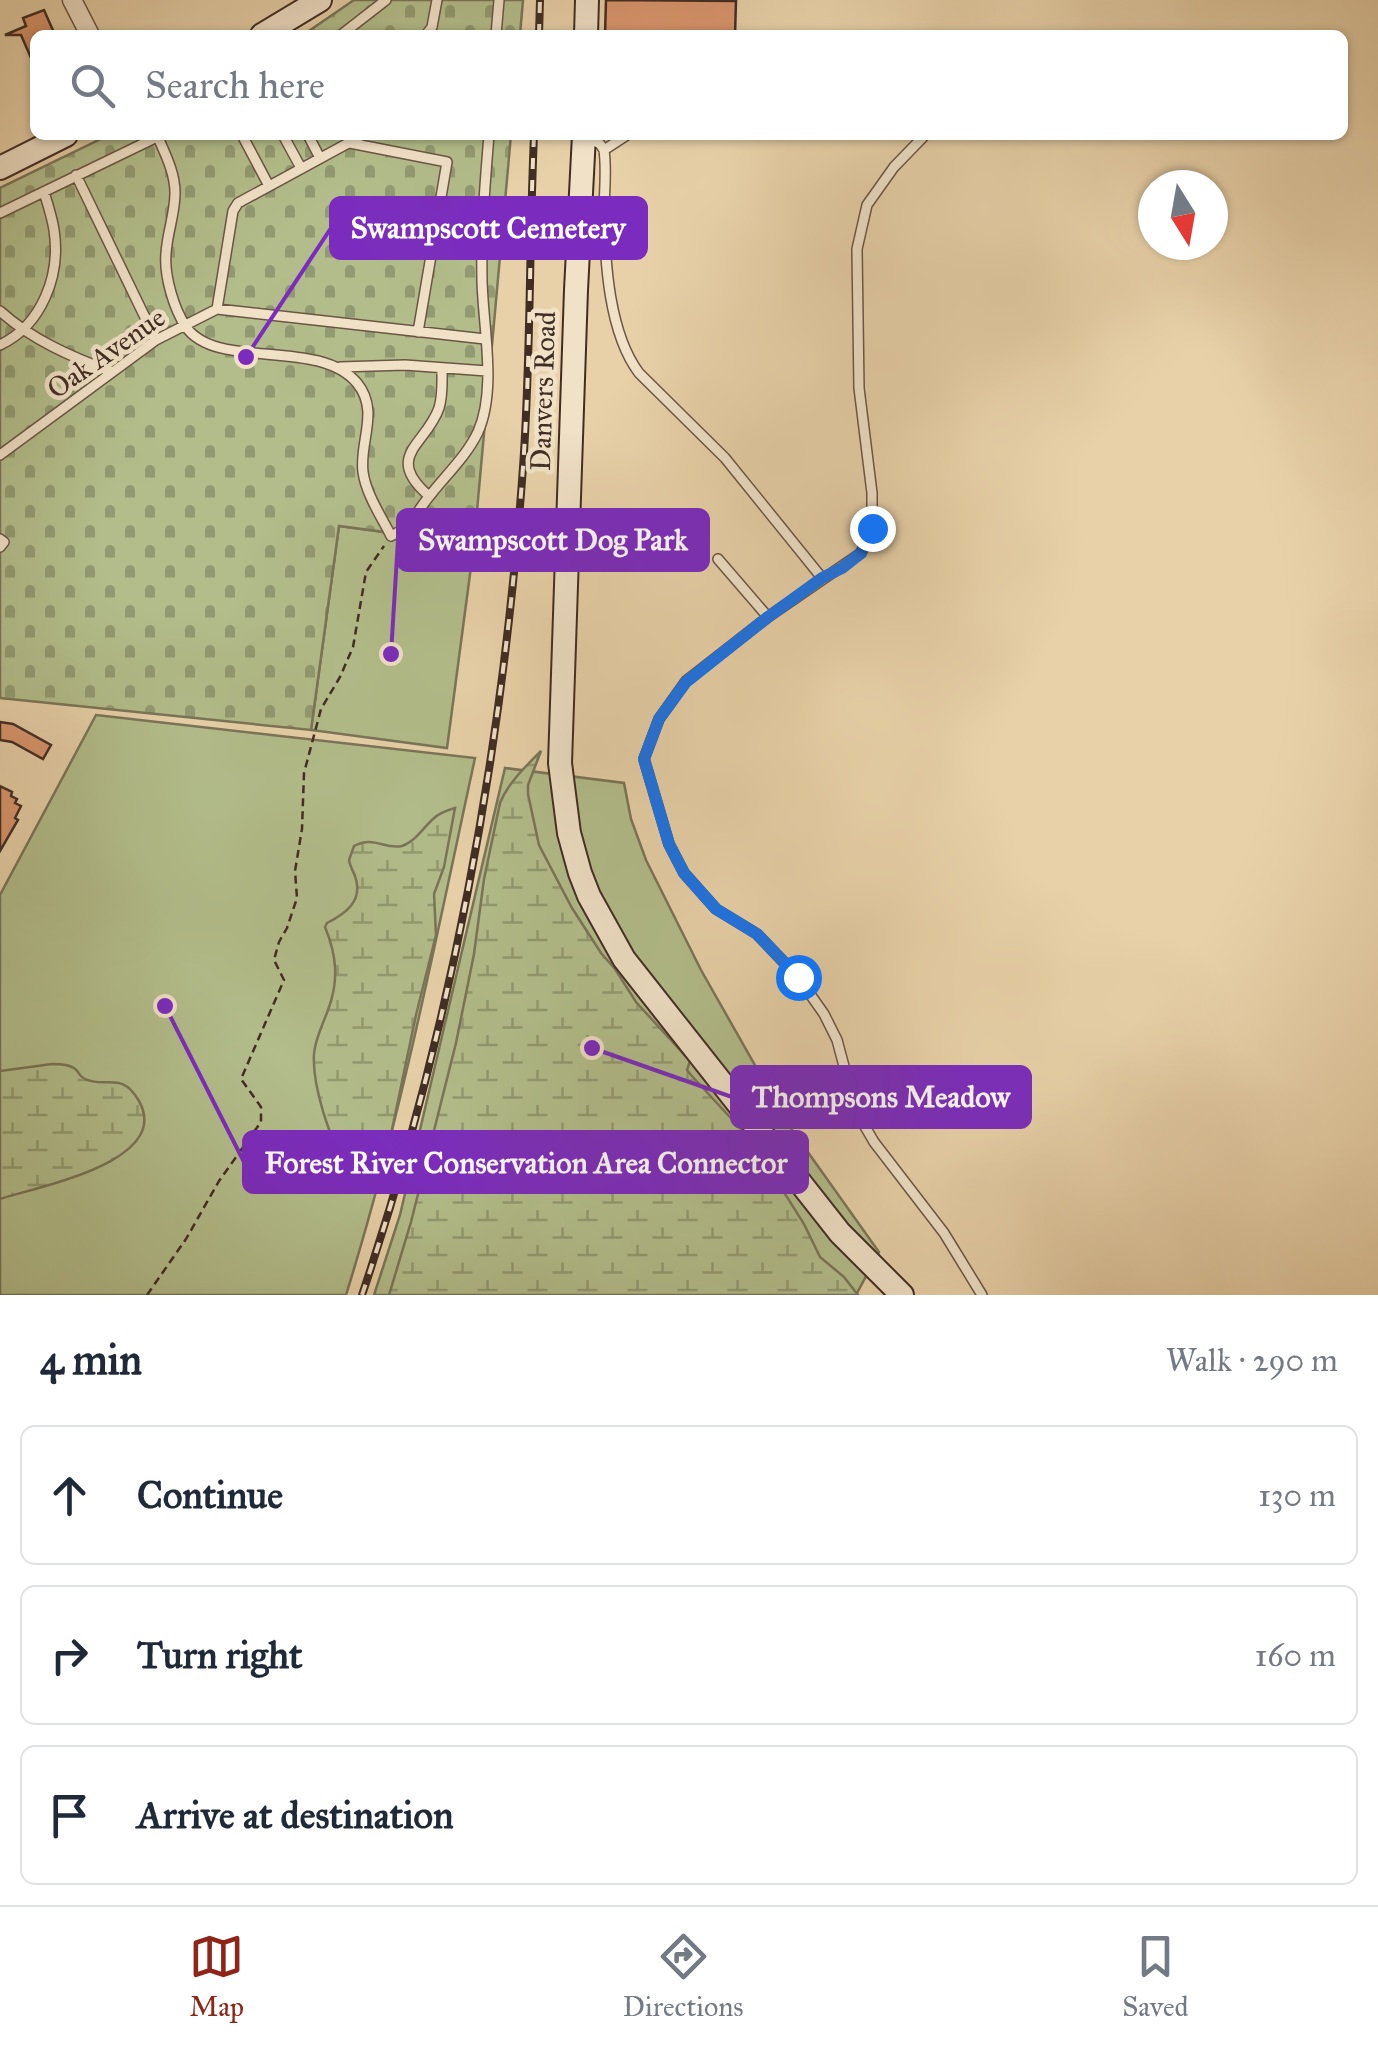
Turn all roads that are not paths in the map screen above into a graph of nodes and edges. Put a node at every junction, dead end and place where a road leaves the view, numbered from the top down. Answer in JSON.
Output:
{"nodes":[{"id":1,"x":72,"y":0,"type":"edge"},
{"id":2,"x":320,"y":0,"type":"edge"},
{"id":3,"x":386,"y":0,"type":"edge"},
{"id":4,"x":437,"y":0,"type":"edge"},
{"id":5,"x":499,"y":0,"type":"edge"},
{"id":6,"x":587,"y":0,"type":"edge"},
{"id":7,"x":87,"y":30,"type":"edge"},
{"id":8,"x":270,"y":30,"type":"edge"},
{"id":9,"x":347,"y":30,"type":"edge"},
{"id":10,"x":430,"y":30,"type":"edge"},
{"id":11,"x":496,"y":30,"type":"edge"},
{"id":12,"x":586,"y":30,"type":"edge"},
{"id":13,"x":56,"y":140,"type":"edge"},
{"id":14,"x":150,"y":140,"type":"edge"},
{"id":15,"x":160,"y":140,"type":"edge"},
{"id":16,"x":245,"y":140,"type":"edge"},
{"id":17,"x":286,"y":140,"type":"edge"},
{"id":18,"x":311,"y":140,"type":"edge"},
{"id":19,"x":354,"y":140,"type":"edge"},
{"id":20,"x":489,"y":140,"type":"edge"},
{"id":21,"x":584,"y":140,"type":"edge"},
{"id":22,"x":592,"y":140,"type":"edge"},
{"id":23,"x":619,"y":140,"type":"edge"},
{"id":24,"x":920,"y":140,"type":"edge"},
{"id":25,"x":350,"y":142,"type":"junction"},
{"id":26,"x":604,"y":150,"type":"junction"},
{"id":27,"x":320,"y":158,"type":"junction"},
{"id":28,"x":0,"y":168,"type":"edge"},
{"id":29,"x":302,"y":168,"type":"junction"},
{"id":30,"x":76,"y":175,"type":"junction"},
{"id":31,"x":270,"y":186,"type":"junction"},
{"id":32,"x":44,"y":192,"type":"junction"},
{"id":33,"x":0,"y":213,"type":"edge"},
{"id":34,"x":217,"y":309,"type":"junction"},
{"id":35,"x":0,"y":311,"type":"edge"},
{"id":36,"x":184,"y":325,"type":"junction"},
{"id":37,"x":24,"y":328,"type":"junction"},
{"id":38,"x":418,"y":332,"type":"junction"},
{"id":39,"x":485,"y":339,"type":"junction"},
{"id":40,"x":156,"y":340,"type":"junction"},
{"id":41,"x":0,"y":345,"type":"edge"},
{"id":42,"x":339,"y":367,"type":"junction"},
{"id":43,"x":442,"y":368,"type":"junction"},
{"id":44,"x":112,"y":372,"type":"junction"},
{"id":45,"x":487,"y":372,"type":"junction"},
{"id":46,"x":0,"y":455,"type":"edge"},
{"id":47,"x":429,"y":496,"type":"junction"},
{"id":48,"x":0,"y":539,"type":"edge"},
{"id":49,"x":0,"y":547,"type":"edge"},
{"id":50,"x":718,"y":559,"type":"dead end"},
{"id":51,"x":822,"y":578,"type":"junction"},
{"id":52,"x":768,"y":617,"type":"junction"},
{"id":53,"x":902,"y":1295,"type":"edge"},
{"id":54,"x":982,"y":1295,"type":"edge"}],
"edges":[{"from":1,"to":7,"type":"street"},
{"from":2,"to":8,"type":"street"},
{"from":3,"to":9,"type":"lane"},
{"from":4,"to":10,"type":"lane"},
{"from":5,"to":11,"type":"lane"},
{"from":6,"to":12,"type":"street"},
{"from":13,"to":28,"type":"street"},
{"from":14,"to":30,"type":"lane"},
{"from":15,"to":36,"type":"lane"},
{"from":16,"to":31,"type":"lane"},
{"from":17,"to":29,"type":"lane"},
{"from":18,"to":27,"type":"lane"},
{"from":19,"to":25,"type":"lane"},
{"from":20,"to":39,"type":"lane"},
{"from":21,"to":53,"type":"street","name":"Danvers Road"},
{"from":22,"to":26,"type":"lane"},
{"from":23,"to":26,"type":"lane"},
{"from":24,"to":51,"type":"lane"},
{"from":25,"to":27,"type":"lane"},
{"from":25,"to":38,"type":"lane"},
{"from":26,"to":51,"type":"lane"},
{"from":27,"to":29,"type":"lane"},
{"from":29,"to":31,"type":"lane"},
{"from":30,"to":32,"type":"lane"},
{"from":30,"to":40,"type":"lane"},
{"from":31,"to":34,"type":"lane"},
{"from":32,"to":33,"type":"lane"},
{"from":32,"to":37,"type":"lane"},
{"from":34,"to":36,"type":"lane","name":"Oak Avenue"},
{"from":34,"to":38,"type":"lane"},
{"from":35,"to":37,"type":"lane"},
{"from":36,"to":40,"type":"lane","name":"Oak Avenue"},
{"from":36,"to":42,"type":"lane"},
{"from":37,"to":41,"type":"lane"},
{"from":37,"to":44,"type":"lane"},
{"from":38,"to":39,"type":"lane"},
{"from":39,"to":45,"type":"lane"},
{"from":40,"to":44,"type":"lane","name":"Oak Avenue"},
{"from":42,"to":43,"type":"lane"},
{"from":42,"to":47,"type":"lane"},
{"from":43,"to":45,"type":"lane"},
{"from":43,"to":47,"type":"lane"},
{"from":44,"to":46,"type":"lane","name":"Oak Avenue"},
{"from":45,"to":47,"type":"lane"},
{"from":48,"to":49,"type":"lane"},
{"from":50,"to":52,"type":"lane"},
{"from":51,"to":52,"type":"lane"},
{"from":52,"to":54,"type":"lane"}]}
